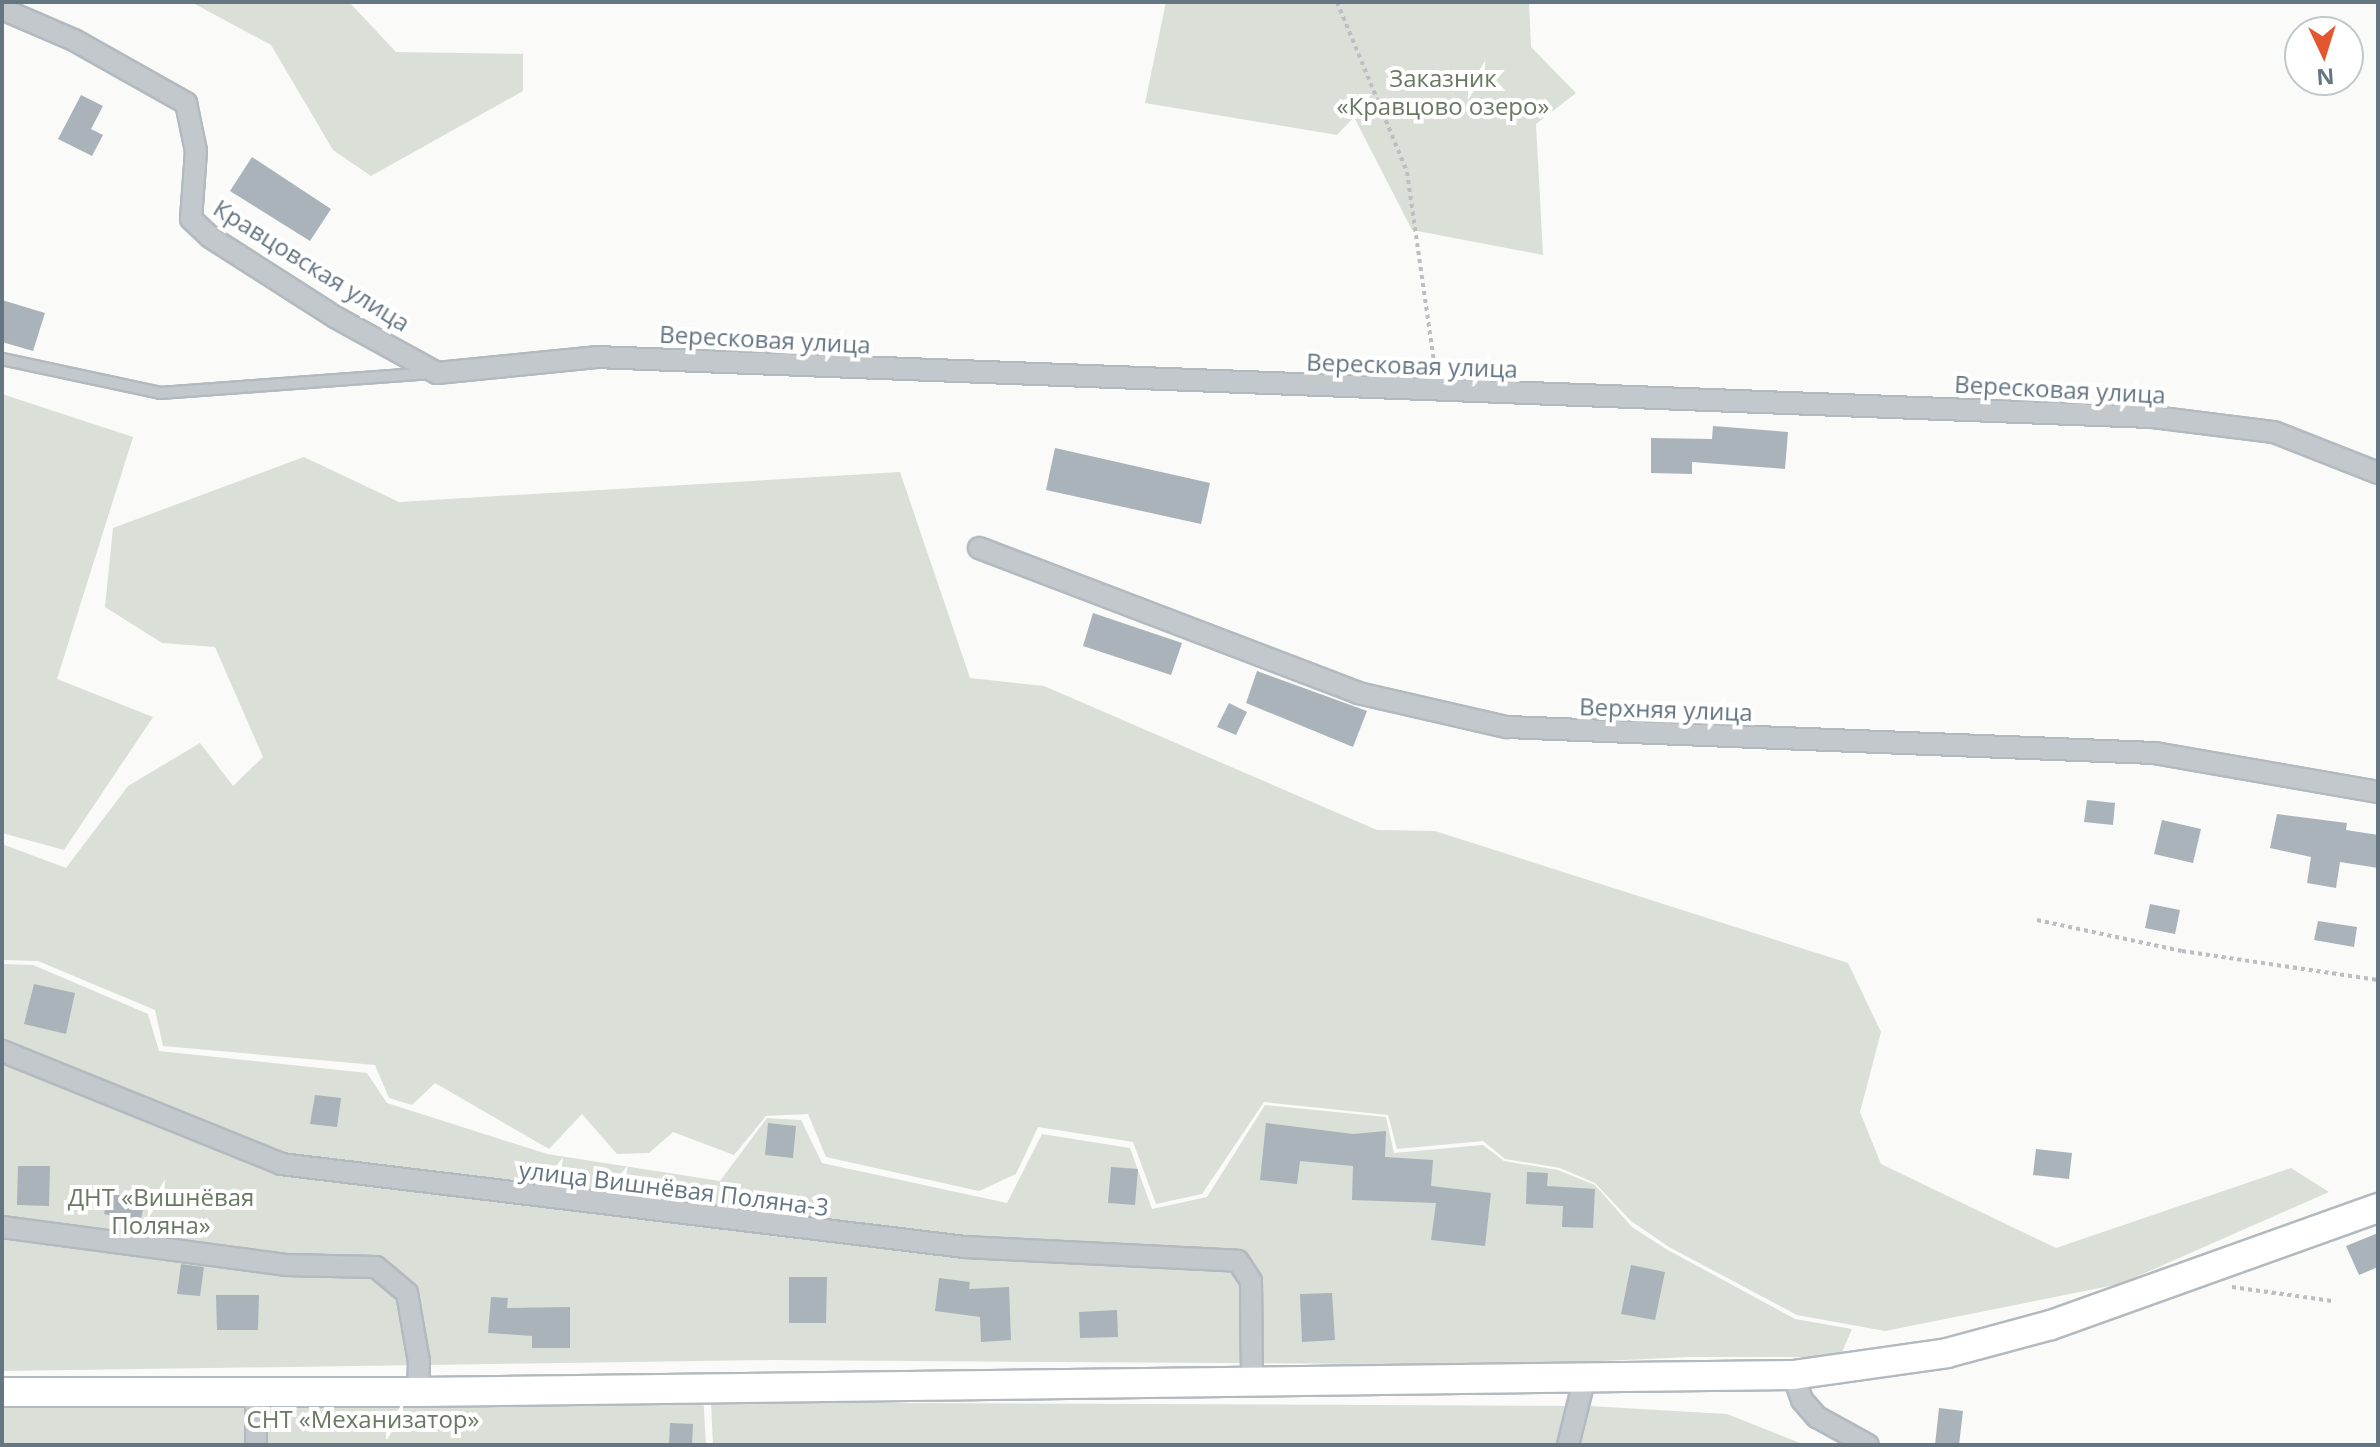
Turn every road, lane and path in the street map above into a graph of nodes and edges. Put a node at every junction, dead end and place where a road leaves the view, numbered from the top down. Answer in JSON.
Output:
{"nodes":[{"id":1,"x":1337,"y":2,"type":"edge"},
{"id":2,"x":2,"y":9,"type":"edge"},
{"id":3,"x":2,"y":359,"type":"edge"},
{"id":4,"x":437,"y":373,"type":"junction"},
{"id":5,"x":1438,"y":391,"type":"junction"},
{"id":6,"x":2378,"y":473,"type":"edge"},
{"id":7,"x":979,"y":548,"type":"dead end"},
{"id":8,"x":2378,"y":792,"type":"edge"},
{"id":9,"x":2037,"y":920,"type":"dead end"},
{"id":10,"x":2378,"y":980,"type":"edge"},
{"id":11,"x":2,"y":1051,"type":"edge"},
{"id":12,"x":2378,"y":1208,"type":"edge"},
{"id":13,"x":2,"y":1227,"type":"edge"},
{"id":14,"x":2201,"y":1271,"type":"junction"},
{"id":15,"x":2332,"y":1301,"type":"dead end"},
{"id":16,"x":1793,"y":1375,"type":"junction"},
{"id":17,"x":1584,"y":1381,"type":"junction"},
{"id":18,"x":1252,"y":1384,"type":"junction"},
{"id":19,"x":2,"y":1392,"type":"edge"},
{"id":20,"x":418,"y":1392,"type":"junction"},
{"id":21,"x":256,"y":1393,"type":"junction"},
{"id":22,"x":256,"y":1445,"type":"edge"},
{"id":23,"x":1568,"y":1445,"type":"edge"},
{"id":24,"x":1868,"y":1445,"type":"edge"}],
"edges":[{"from":1,"to":5,"type":"path"},
{"from":2,"to":4,"type":"street","name":"Кравцовская улица"},
{"from":3,"to":4,"type":"lane"},
{"from":4,"to":5,"type":"street","name":"Вересковая улица"},
{"from":5,"to":6,"type":"street","name":"Вересковая улица"},
{"from":7,"to":8,"type":"street","name":"Верхняя улица"},
{"from":9,"to":10,"type":"path"},
{"from":11,"to":18,"type":"street","name":"улица Вишнёвая Поляна-3"},
{"from":12,"to":14,"type":"main road"},
{"from":13,"to":20,"type":"street"},
{"from":14,"to":15,"type":"path"},
{"from":14,"to":16,"type":"main road"},
{"from":16,"to":17,"type":"main road"},
{"from":16,"to":24,"type":"street"},
{"from":17,"to":18,"type":"main road"},
{"from":17,"to":23,"type":"street"},
{"from":18,"to":20,"type":"main road"},
{"from":19,"to":21,"type":"main road"},
{"from":20,"to":21,"type":"main road"},
{"from":21,"to":22,"type":"street"}]}
